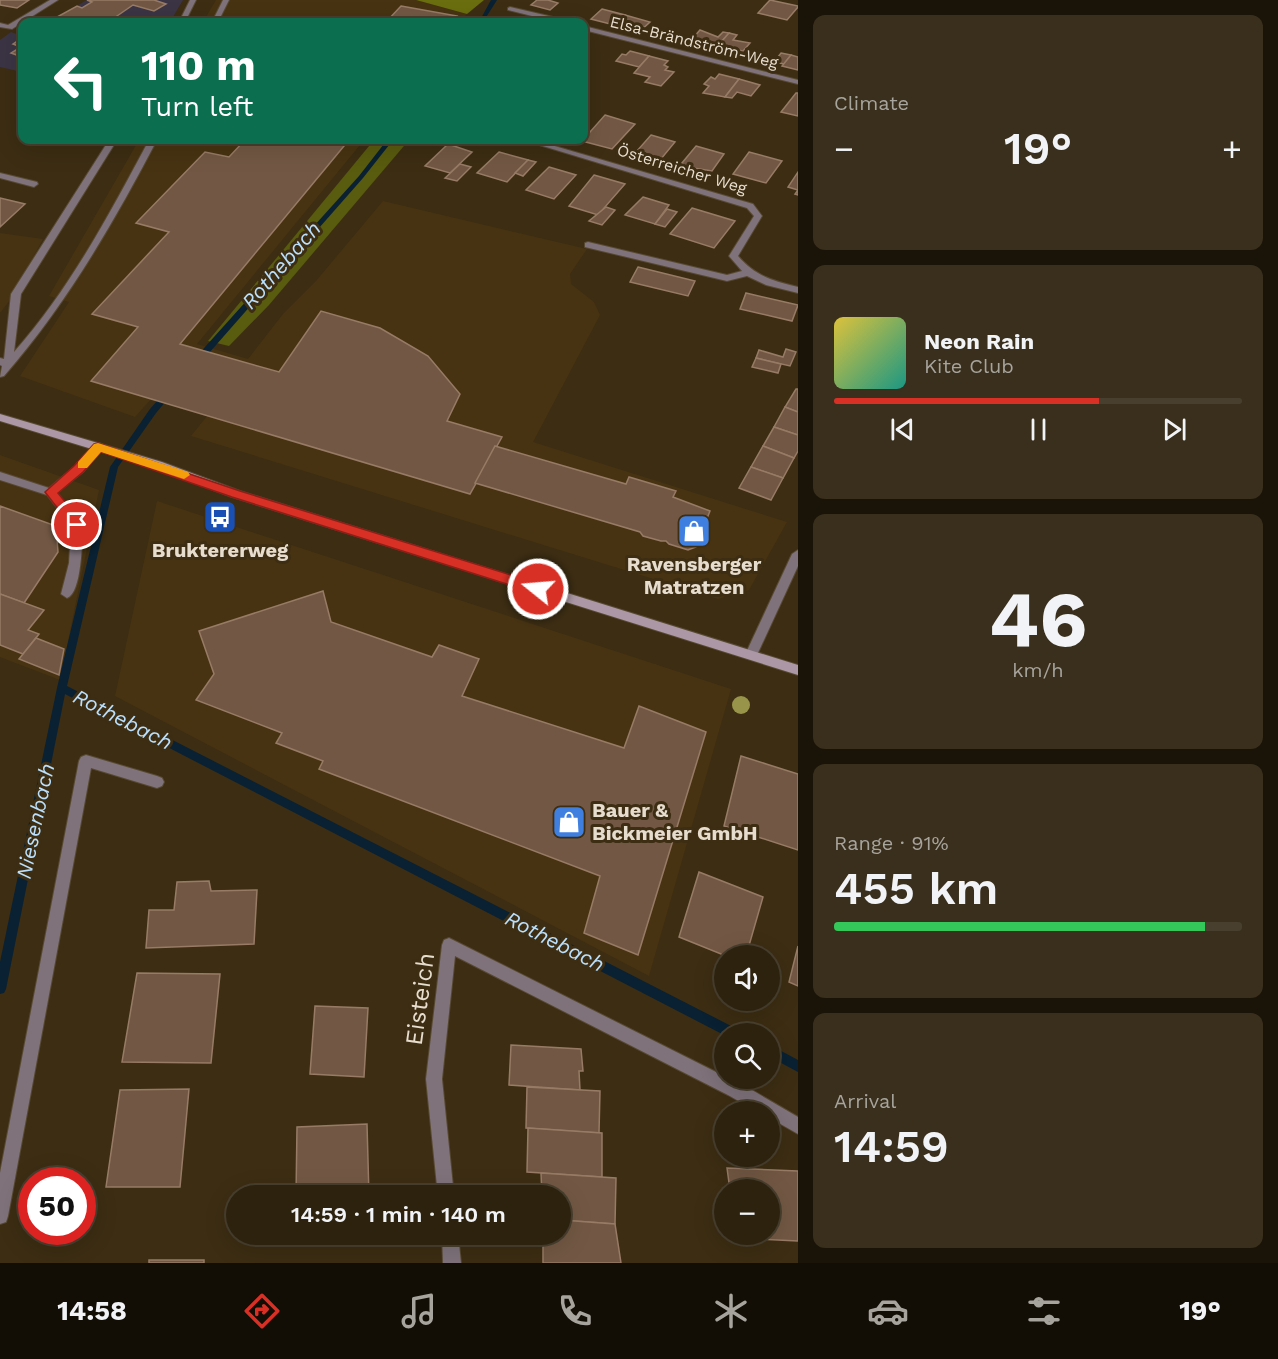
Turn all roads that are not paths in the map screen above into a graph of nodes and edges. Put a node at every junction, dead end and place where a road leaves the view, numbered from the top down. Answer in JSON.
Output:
{"nodes":[{"id":1,"x":56,"y":0,"type":"edge"},
{"id":2,"x":193,"y":0,"type":"edge"},
{"id":3,"x":226,"y":0,"type":"edge"},
{"id":4,"x":510,"y":9,"type":"dead end"},
{"id":5,"x":25,"y":18,"type":"edge"},
{"id":6,"x":184,"y":18,"type":"edge"},
{"id":7,"x":217,"y":18,"type":"edge"},
{"id":8,"x":547,"y":18,"type":"edge"},
{"id":9,"x":18,"y":22,"type":"edge"},
{"id":10,"x":0,"y":25,"type":"edge"},
{"id":11,"x":588,"y":29,"type":"edge"},
{"id":12,"x":798,"y":82,"type":"edge"},
{"id":13,"x":110,"y":144,"type":"edge"},
{"id":14,"x":151,"y":144,"type":"edge"},
{"id":15,"x":541,"y":144,"type":"edge"},
{"id":16,"x":0,"y":175,"type":"edge"},
{"id":17,"x":34,"y":184,"type":"dead end"},
{"id":18,"x":588,"y":245,"type":"dead end"},
{"id":19,"x":746,"y":273,"type":"junction"},
{"id":20,"x":798,"y":290,"type":"edge"},
{"id":21,"x":4,"y":363,"type":"edge"},
{"id":22,"x":0,"y":374,"type":"edge"},
{"id":23,"x":0,"y":417,"type":"edge"},
{"id":24,"x":98,"y":447,"type":"junction"},
{"id":25,"x":0,"y":476,"type":"edge"},
{"id":26,"x":51,"y":492,"type":"junction"},
{"id":27,"x":798,"y":554,"type":"edge"},
{"id":28,"x":67,"y":594,"type":"dead end"},
{"id":29,"x":750,"y":655,"type":"junction"},
{"id":30,"x":798,"y":670,"type":"edge"},
{"id":31,"x":157,"y":782,"type":"dead end"},
{"id":32,"x":798,"y":1125,"type":"edge"},
{"id":33,"x":445,"y":1185,"type":"edge"},
{"id":34,"x":0,"y":1216,"type":"edge"},
{"id":35,"x":451,"y":1245,"type":"edge"},
{"id":36,"x":452,"y":1263,"type":"edge"}],
"edges":[{"from":1,"to":5,"type":"street"},
{"from":2,"to":6,"type":"street"},
{"from":3,"to":7,"type":"street"},
{"from":4,"to":8,"type":"street"},
{"from":9,"to":10,"type":"street"},
{"from":11,"to":12,"type":"street","name":"Elsa-Brändström-Weg"},
{"from":13,"to":21,"type":"street"},
{"from":14,"to":21,"type":"street"},
{"from":15,"to":19,"type":"street","name":"Österreicher Weg"},
{"from":16,"to":17,"type":"street"},
{"from":18,"to":19,"type":"street"},
{"from":19,"to":20,"type":"street"},
{"from":21,"to":22,"type":"street"},
{"from":23,"to":24,"type":"main road"},
{"from":24,"to":26,"type":"street"},
{"from":24,"to":29,"type":"main road"},
{"from":25,"to":26,"type":"street"},
{"from":26,"to":28,"type":"street"},
{"from":27,"to":29,"type":"street"},
{"from":29,"to":30,"type":"main road"},
{"from":31,"to":34,"type":"street"},
{"from":32,"to":33,"type":"street","name":"Eisteich"},
{"from":35,"to":36,"type":"street"}]}
